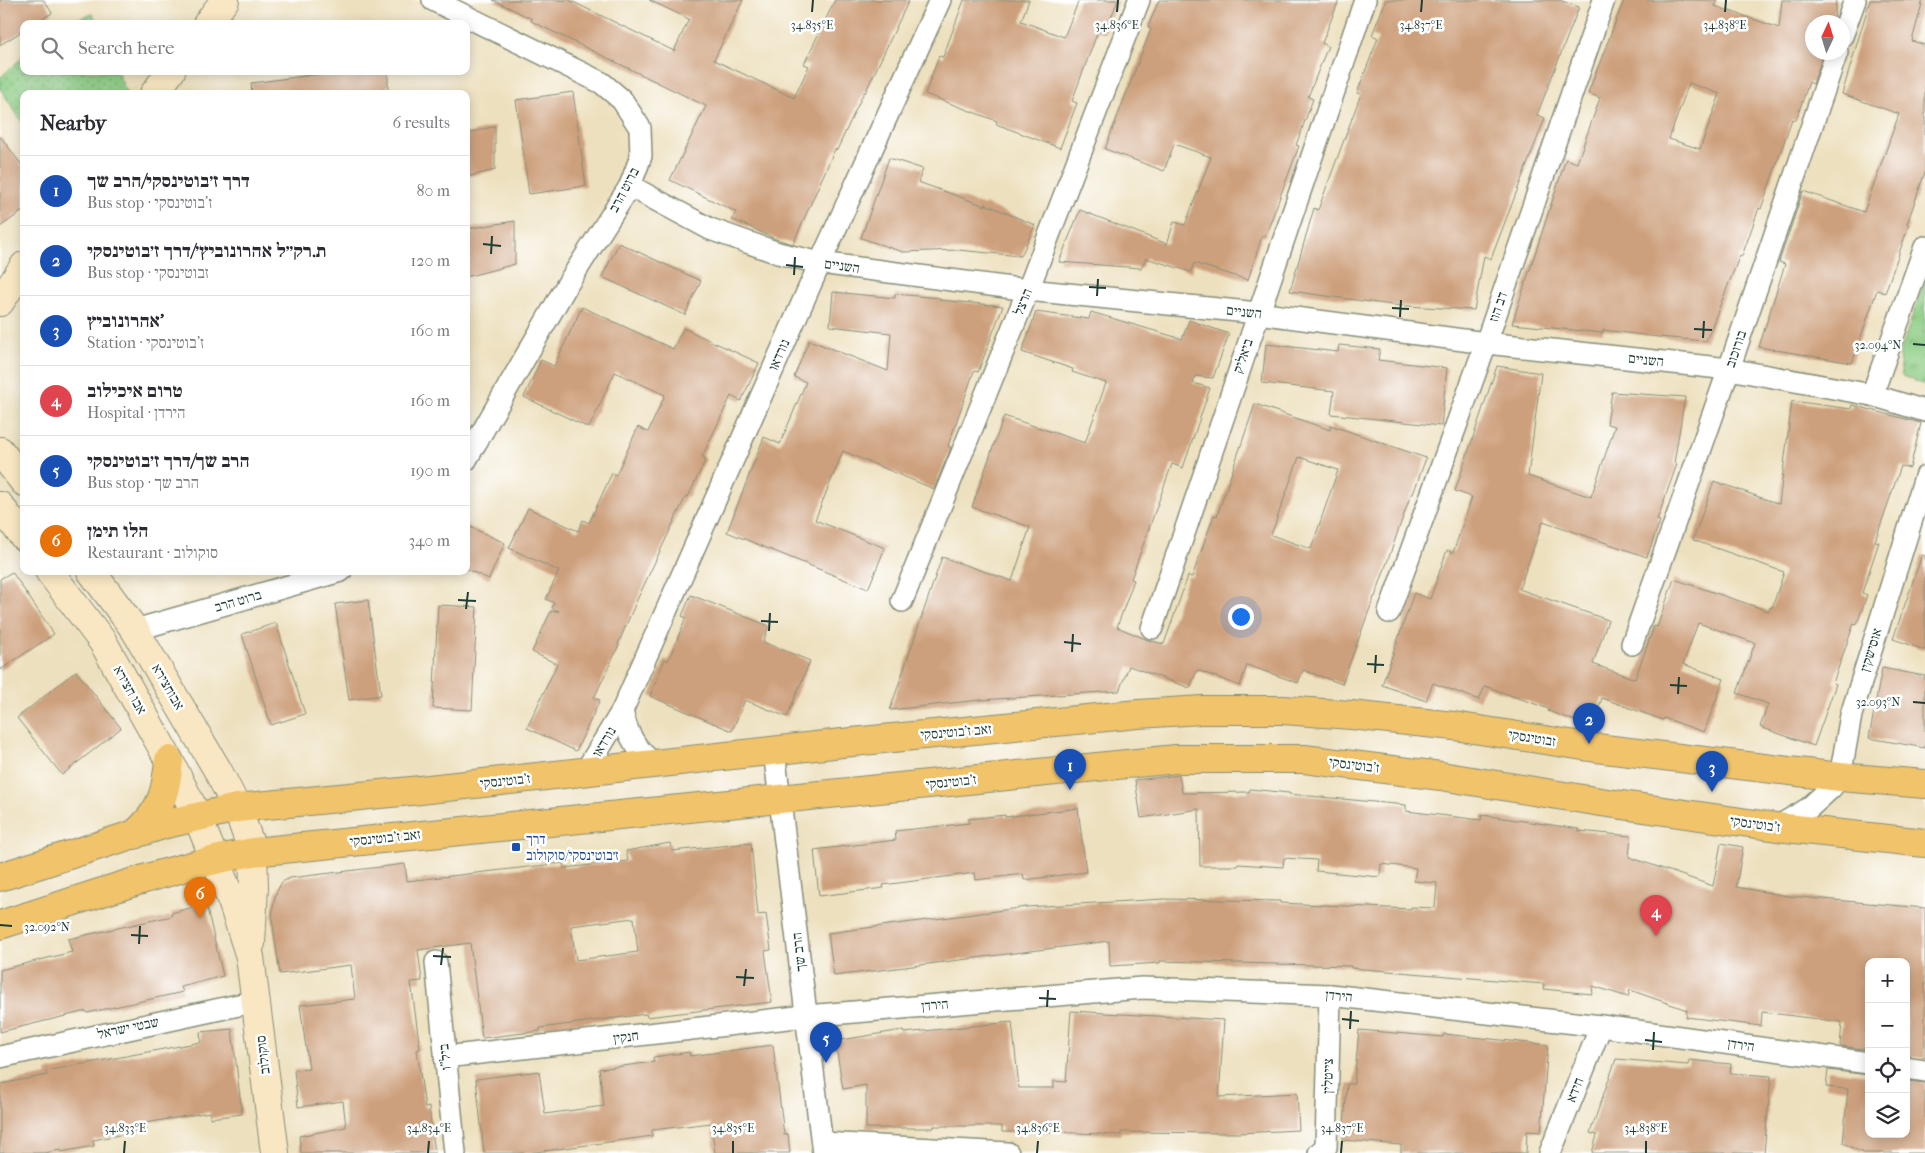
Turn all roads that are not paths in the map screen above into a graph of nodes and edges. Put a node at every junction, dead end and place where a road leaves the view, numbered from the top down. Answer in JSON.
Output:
{"nodes":[{"id":1,"x":225,"y":0,"type":"edge"},
{"id":2,"x":433,"y":0,"type":"edge"},
{"id":3,"x":940,"y":0,"type":"edge"},
{"id":4,"x":1138,"y":0,"type":"edge"},
{"id":5,"x":1365,"y":0,"type":"edge"},
{"id":6,"x":1604,"y":0,"type":"edge"},
{"id":7,"x":1855,"y":0,"type":"edge"},
{"id":8,"x":1850,"y":15,"type":"edge"},
{"id":9,"x":210,"y":20,"type":"edge"},
{"id":10,"x":1834,"y":60,"type":"edge"},
{"id":11,"x":168,"y":75,"type":"edge"},
{"id":12,"x":157,"y":90,"type":"edge"},
{"id":13,"x":630,"y":186,"type":"junction"},
{"id":14,"x":1925,"y":248,"type":"edge"},
{"id":15,"x":820,"y":263,"type":"junction"},
{"id":16,"x":20,"y":272,"type":"edge"},
{"id":17,"x":1028,"y":290,"type":"junction"},
{"id":18,"x":0,"y":302,"type":"edge"},
{"id":19,"x":1258,"y":313,"type":"junction"},
{"id":20,"x":1486,"y":343,"type":"junction"},
{"id":21,"x":1729,"y":369,"type":"junction"},
{"id":22,"x":1872,"y":395,"type":"junction"},
{"id":23,"x":1925,"y":411,"type":"edge"},
{"id":24,"x":0,"y":451,"type":"edge"},
{"id":25,"x":470,"y":453,"type":"edge"},
{"id":26,"x":20,"y":477,"type":"edge"},
{"id":27,"x":1925,"y":478,"type":"edge"},
{"id":28,"x":0,"y":506,"type":"edge"},
{"id":29,"x":20,"y":532,"type":"edge"},
{"id":30,"x":52,"y":575,"type":"edge"},
{"id":31,"x":94,"y":575,"type":"edge"},
{"id":32,"x":327,"y":575,"type":"edge"},
{"id":33,"x":902,"y":601,"type":"dead end"},
{"id":34,"x":1388,"y":612,"type":"dead end"},
{"id":35,"x":1152,"y":628,"type":"dead end"},
{"id":36,"x":135,"y":630,"type":"junction"},
{"id":37,"x":1632,"y":644,"type":"dead end"},
{"id":38,"x":622,"y":711,"type":"junction"},
{"id":39,"x":1138,"y":714,"type":"joint"},
{"id":40,"x":774,"y":751,"type":"junction"},
{"id":41,"x":169,"y":760,"type":"junction"},
{"id":42,"x":655,"y":764,"type":"junction"},
{"id":43,"x":585,"y":772,"type":"junction"},
{"id":44,"x":1840,"y":777,"type":"junction"},
{"id":45,"x":1925,"y":784,"type":"edge"},
{"id":46,"x":780,"y":800,"type":"junction"},
{"id":47,"x":237,"y":808,"type":"junction"},
{"id":48,"x":197,"y":816,"type":"junction"},
{"id":49,"x":1777,"y":827,"type":"junction"},
{"id":50,"x":134,"y":835,"type":"junction"},
{"id":51,"x":1925,"y":843,"type":"edge"},
{"id":52,"x":253,"y":852,"type":"junction"},
{"id":53,"x":214,"y":859,"type":"junction"},
{"id":54,"x":0,"y":877,"type":"edge"},
{"id":55,"x":0,"y":925,"type":"edge"},
{"id":56,"x":250,"y":957,"type":"junction"},
{"id":57,"x":436,"y":962,"type":"dead end"},
{"id":58,"x":1330,"y":995,"type":"junction"},
{"id":59,"x":257,"y":1001,"type":"junction"},
{"id":60,"x":806,"y":1016,"type":"junction"},
{"id":61,"x":1601,"y":1026,"type":"junction"},
{"id":62,"x":0,"y":1057,"type":"edge"},
{"id":63,"x":445,"y":1057,"type":"junction"},
{"id":64,"x":1865,"y":1062,"type":"edge"},
{"id":65,"x":1910,"y":1069,"type":"edge"},
{"id":66,"x":1925,"y":1071,"type":"edge"},
{"id":67,"x":822,"y":1148,"type":"edge"},
{"id":68,"x":275,"y":1153,"type":"edge"},
{"id":69,"x":455,"y":1153,"type":"edge"},
{"id":70,"x":1008,"y":1153,"type":"edge"},
{"id":71,"x":1319,"y":1153,"type":"edge"},
{"id":72,"x":1550,"y":1153,"type":"edge"}],
"edges":[{"from":1,"to":9,"type":"street"},
{"from":2,"to":13,"type":"street","name":"ברוט הרב"},
{"from":3,"to":15,"type":"street","name":"נורדאו"},
{"from":4,"to":17,"type":"street","name":"הרצל"},
{"from":5,"to":19,"type":"street","name":"ביאליק"},
{"from":6,"to":20,"type":"street","name":"דב הוז"},
{"from":7,"to":8,"type":"street"},
{"from":10,"to":21,"type":"street","name":"בורוכוב"},
{"from":11,"to":12,"type":"street"},
{"from":13,"to":15,"type":"street","name":"השניים"},
{"from":13,"to":25,"type":"street","name":"ברוט הרב"},
{"from":14,"to":22,"type":"street"},
{"from":15,"to":17,"type":"street","name":"השניים"},
{"from":15,"to":38,"type":"street","name":"נורדאו"},
{"from":16,"to":18,"type":"street"},
{"from":17,"to":19,"type":"street","name":"השניים"},
{"from":17,"to":33,"type":"street","name":"הרצל"},
{"from":19,"to":20,"type":"street","name":"השניים"},
{"from":19,"to":35,"type":"street","name":"ביאליק"},
{"from":20,"to":21,"type":"street","name":"השניים"},
{"from":20,"to":34,"type":"street","name":"דב הוז"},
{"from":21,"to":22,"type":"street","name":"השניים"},
{"from":21,"to":37,"type":"street","name":"בורוכוב"},
{"from":22,"to":23,"type":"street"},
{"from":24,"to":26,"type":"street"},
{"from":27,"to":44,"type":"street","name":"אוסישקין"},
{"from":28,"to":29,"type":"street"},
{"from":30,"to":41,"type":"street","name":"אבו חצירא"},
{"from":31,"to":36,"type":"street","name":"אבוחצירא"},
{"from":32,"to":36,"type":"street","name":"ברוט הרב"},
{"from":36,"to":47,"type":"street","name":"אבוחצירא"},
{"from":38,"to":42,"type":"street","name":"נורדאו"},
{"from":38,"to":43,"type":"street","name":"נורדאו"},
{"from":39,"to":40,"type":"main road","name":"זאב ז'בוטינסקי"},
{"from":39,"to":44,"type":"main road","name":"זבוטינסקי"},
{"from":40,"to":42,"type":"main road","name":"ז'בוטינסקי"},
{"from":40,"to":46,"type":"street","name":"הרב שך"},
{"from":41,"to":48,"type":"street","name":"אבו חצירא"},
{"from":41,"to":50,"type":"main road"},
{"from":42,"to":43,"type":"main road","name":"ז'בוטינסקי"},
{"from":43,"to":47,"type":"main road","name":"ז'בוטינסקי"},
{"from":44,"to":45,"type":"main road","name":"זבוטינסקי"},
{"from":44,"to":49,"type":"street"},
{"from":46,"to":49,"type":"main road","name":"ז'בוטינסקי"},
{"from":46,"to":52,"type":"main road","name":"זאב ז'בוטינסקי"},
{"from":46,"to":60,"type":"street","name":"הרב שך"},
{"from":47,"to":48,"type":"main road"},
{"from":47,"to":52,"type":"street"},
{"from":48,"to":50,"type":"main road"},
{"from":48,"to":53,"type":"street","name":"סוקולוב"},
{"from":49,"to":51,"type":"main road","name":"ז'בוטינסקי"},
{"from":50,"to":54,"type":"main road"},
{"from":52,"to":53,"type":"main road","name":"זאב ז'בוטינסקי"},
{"from":52,"to":56,"type":"street","name":"סוקולוב"},
{"from":53,"to":55,"type":"main road","name":"זאב ז'בוטינסקי"},
{"from":53,"to":56,"type":"street","name":"סוקולוב"},
{"from":56,"to":59,"type":"street","name":"סוקולוב"},
{"from":57,"to":63,"type":"street","name":"ביל\"ו"},
{"from":58,"to":60,"type":"street","name":"הירדן"},
{"from":58,"to":61,"type":"street","name":"הירדן"},
{"from":58,"to":71,"type":"street","name":"צייטלין"},
{"from":59,"to":62,"type":"street","name":"שבטי ישראל"},
{"from":59,"to":68,"type":"street","name":"סוקולוב"},
{"from":60,"to":63,"type":"street","name":"חנקין"},
{"from":60,"to":67,"type":"street","name":"הרב שך"},
{"from":61,"to":64,"type":"street","name":"הירדן"},
{"from":61,"to":72,"type":"street","name":"חידא"},
{"from":63,"to":69,"type":"street","name":"ביל\"ו"},
{"from":65,"to":66,"type":"street"},
{"from":67,"to":70,"type":"street"}]}
